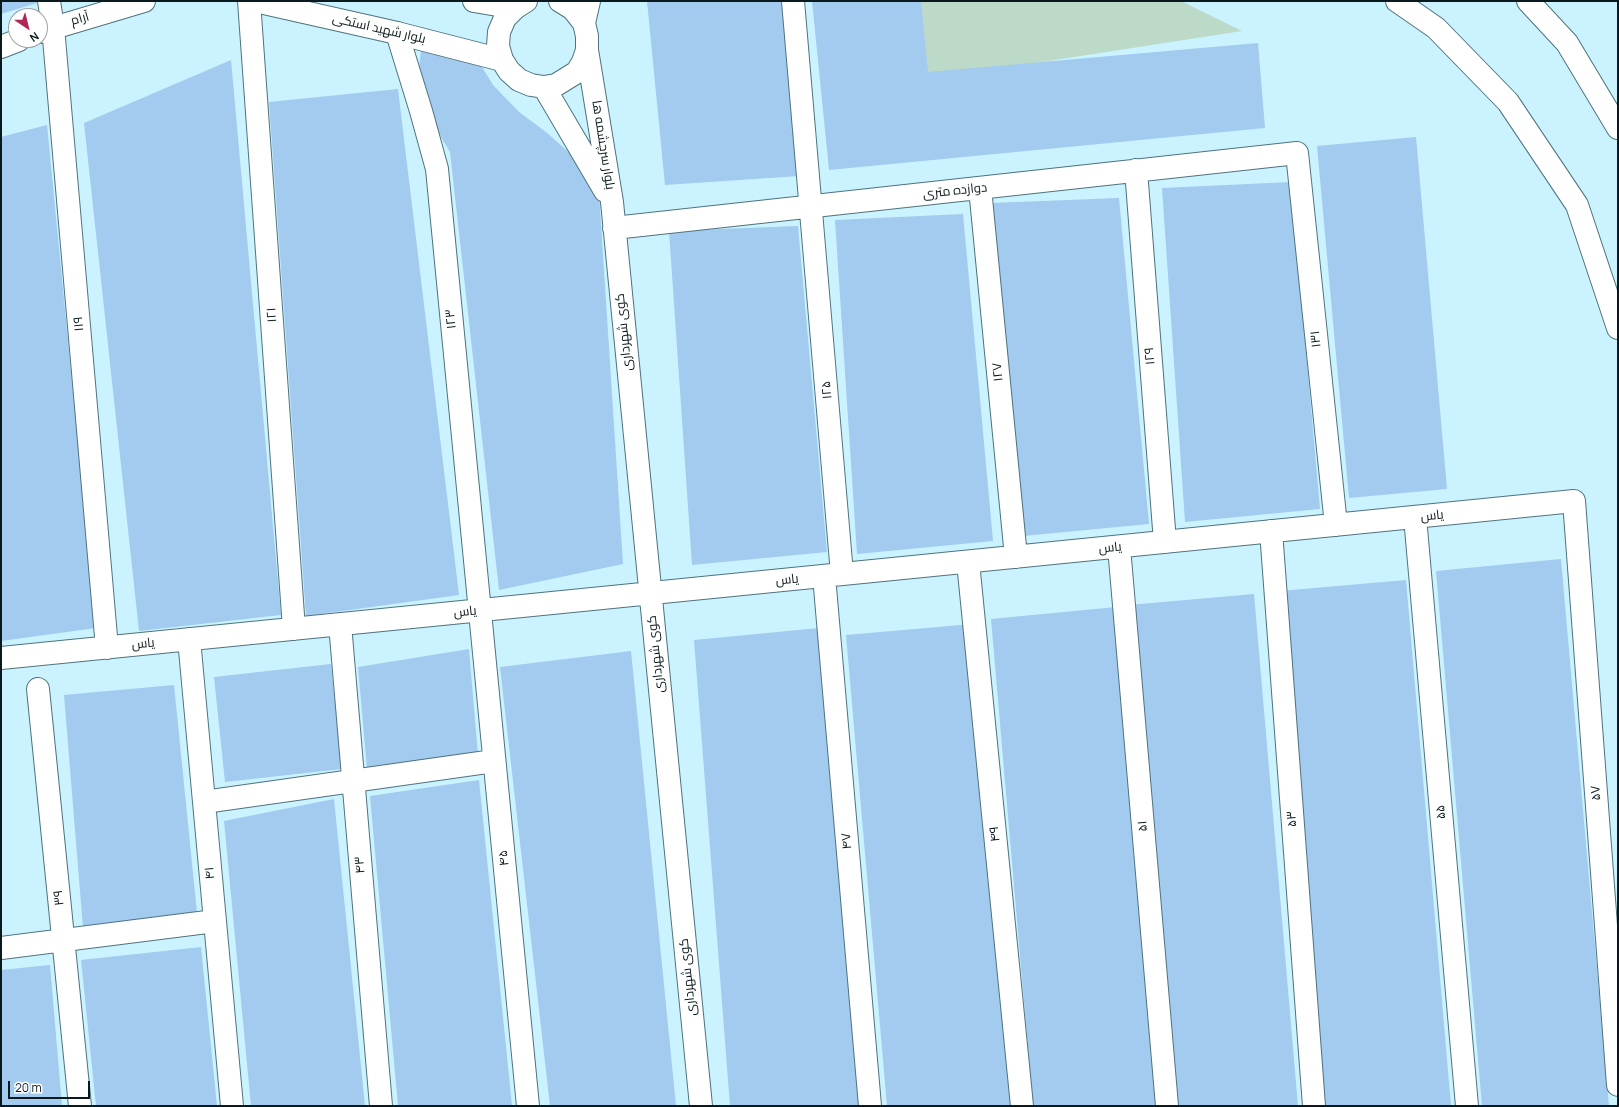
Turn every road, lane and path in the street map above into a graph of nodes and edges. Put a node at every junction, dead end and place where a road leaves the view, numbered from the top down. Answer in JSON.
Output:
{"nodes":[{"id":1,"x":144,"y":1,"type":"edge"},
{"id":2,"x":250,"y":1,"type":"edge"},
{"id":3,"x":255,"y":1,"type":"edge"},
{"id":4,"x":474,"y":1,"type":"edge"},
{"id":5,"x":560,"y":1,"type":"edge"},
{"id":6,"x":589,"y":1,"type":"edge"},
{"id":7,"x":793,"y":1,"type":"edge"},
{"id":8,"x":1397,"y":1,"type":"edge"},
{"id":9,"x":1528,"y":1,"type":"edge"},
{"id":10,"x":523,"y":3,"type":"edge"},
{"id":11,"x":584,"y":23,"type":"junction"},
{"id":12,"x":48,"y":28,"type":"edge"},
{"id":13,"x":397,"y":33,"type":"junction"},
{"id":14,"x":48,"y":48,"type":"edge"},
{"id":15,"x":587,"y":50,"type":"junction"},
{"id":16,"x":502,"y":60,"type":"junction"},
{"id":17,"x":544,"y":87,"type":"junction"},
{"id":18,"x":1618,"y":128,"type":"edge"},
{"id":19,"x":1297,"y":153,"type":"joint"},
{"id":20,"x":1136,"y":170,"type":"junction"},
{"id":21,"x":980,"y":188,"type":"junction"},
{"id":22,"x":612,"y":202,"type":"junction"},
{"id":23,"x":812,"y":206,"type":"junction"},
{"id":24,"x":614,"y":228,"type":"junction"},
{"id":25,"x":1618,"y":328,"type":"edge"},
{"id":26,"x":1574,"y":501,"type":"joint"},
{"id":27,"x":1415,"y":517,"type":"junction"},
{"id":28,"x":1336,"y":525,"type":"junction"},
{"id":29,"x":1271,"y":532,"type":"junction"},
{"id":30,"x":1165,"y":542,"type":"junction"},
{"id":31,"x":1119,"y":547,"type":"junction"},
{"id":32,"x":1016,"y":557,"type":"junction"},
{"id":33,"x":968,"y":562,"type":"junction"},
{"id":34,"x":833,"y":575,"type":"junction"},
{"id":35,"x":650,"y":593,"type":"junction"},
{"id":36,"x":480,"y":610,"type":"junction"},
{"id":37,"x":340,"y":624,"type":"junction"},
{"id":38,"x":294,"y":629,"type":"junction"},
{"id":39,"x":189,"y":639,"type":"junction"},
{"id":40,"x":107,"y":648,"type":"junction"},
{"id":41,"x":1,"y":658,"type":"edge"},
{"id":42,"x":38,"y":689,"type":"dead end"},
{"id":43,"x":494,"y":762,"type":"junction"},
{"id":44,"x":353,"y":781,"type":"junction"},
{"id":45,"x":204,"y":802,"type":"junction"},
{"id":46,"x":215,"y":921,"type":"junction"},
{"id":47,"x":64,"y":939,"type":"junction"},
{"id":48,"x":1,"y":948,"type":"edge"},
{"id":49,"x":1618,"y":1085,"type":"edge"},
{"id":50,"x":80,"y":1106,"type":"edge"},
{"id":51,"x":232,"y":1106,"type":"edge"},
{"id":52,"x":381,"y":1106,"type":"edge"},
{"id":53,"x":528,"y":1106,"type":"edge"},
{"id":54,"x":701,"y":1106,"type":"edge"},
{"id":55,"x":870,"y":1106,"type":"edge"},
{"id":56,"x":1022,"y":1106,"type":"edge"},
{"id":57,"x":1167,"y":1106,"type":"edge"},
{"id":58,"x":1314,"y":1106,"type":"edge"},
{"id":59,"x":1467,"y":1106,"type":"edge"}],
"edges":[{"from":1,"to":12,"type":"main road","name":"آرام"},
{"from":2,"to":38,"type":"main road","name":"۱۲۱"},
{"from":3,"to":13,"type":"main road","name":"بلوار شهید استکی"},
{"from":4,"to":10,"type":"main road"},
{"from":5,"to":11,"type":"main road"},
{"from":6,"to":11,"type":"main road"},
{"from":7,"to":23,"type":"main road","name":"۱۲۵"},
{"from":8,"to":25,"type":"main road"},
{"from":9,"to":18,"type":"main road"},
{"from":10,"to":16,"type":"main road"},
{"from":11,"to":15,"type":"main road","name":"بلوار سرچشمه ها"},
{"from":13,"to":16,"type":"main road","name":"بلوار شهید استکی"},
{"from":13,"to":36,"type":"main road","name":"۱۲۳"},
{"from":14,"to":40,"type":"main road","name":"۱۱۹"},
{"from":15,"to":17,"type":"main road"},
{"from":15,"to":22,"type":"main road","name":"بلوار سرچشمه ها"},
{"from":16,"to":17,"type":"main road"},
{"from":17,"to":22,"type":"main road","name":"بلوار سرچشمه ها"},
{"from":19,"to":20,"type":"main road","name":"دوازده متری"},
{"from":19,"to":28,"type":"main road","name":"۱۳۱"},
{"from":20,"to":21,"type":"main road","name":"دوازده متری"},
{"from":20,"to":30,"type":"main road","name":"۱۲۹"},
{"from":21,"to":23,"type":"main road","name":"دوازده متری"},
{"from":21,"to":32,"type":"main road","name":"۱۲۷"},
{"from":22,"to":24,"type":"main road","name":"کوی شهرداری"},
{"from":23,"to":24,"type":"main road","name":"دوازده متری"},
{"from":23,"to":34,"type":"main road","name":"۱۲۵"},
{"from":24,"to":35,"type":"main road","name":"کوی شهرداری"},
{"from":26,"to":27,"type":"main road","name":"یاس"},
{"from":26,"to":49,"type":"main road","name":"۵۷"},
{"from":27,"to":28,"type":"main road","name":"یاس"},
{"from":27,"to":59,"type":"main road","name":"۵۵"},
{"from":28,"to":29,"type":"main road","name":"یاس"},
{"from":29,"to":30,"type":"main road","name":"یاس"},
{"from":29,"to":58,"type":"main road","name":"۵۳"},
{"from":30,"to":31,"type":"main road","name":"یاس"},
{"from":31,"to":32,"type":"main road","name":"یاس"},
{"from":31,"to":57,"type":"main road","name":"۵۱"},
{"from":32,"to":33,"type":"main road","name":"یاس"},
{"from":33,"to":34,"type":"main road","name":"یاس"},
{"from":33,"to":56,"type":"main road","name":"۴۹"},
{"from":34,"to":35,"type":"main road","name":"یاس"},
{"from":34,"to":55,"type":"main road","name":"۴۷"},
{"from":35,"to":36,"type":"main road","name":"یاس"},
{"from":35,"to":54,"type":"main road","name":"کوی شهرداری"},
{"from":36,"to":37,"type":"main road","name":"یاس"},
{"from":36,"to":43,"type":"main road","name":"۴۵"},
{"from":37,"to":38,"type":"main road","name":"یاس"},
{"from":37,"to":44,"type":"main road","name":"۴۳"},
{"from":38,"to":39,"type":"main road","name":"یاس"},
{"from":39,"to":40,"type":"main road","name":"یاس"},
{"from":39,"to":45,"type":"main road","name":"۴۱"},
{"from":40,"to":41,"type":"main road","name":"یاس"},
{"from":42,"to":47,"type":"main road","name":"۳۹"},
{"from":43,"to":44,"type":"main road"},
{"from":43,"to":53,"type":"main road","name":"۴۵"},
{"from":44,"to":45,"type":"main road"},
{"from":44,"to":52,"type":"main road","name":"۴۳"},
{"from":45,"to":46,"type":"main road","name":"۴۱"},
{"from":46,"to":47,"type":"main road"},
{"from":46,"to":51,"type":"main road","name":"۴۱"},
{"from":47,"to":48,"type":"main road"},
{"from":47,"to":50,"type":"main road","name":"۳۹"}]}
